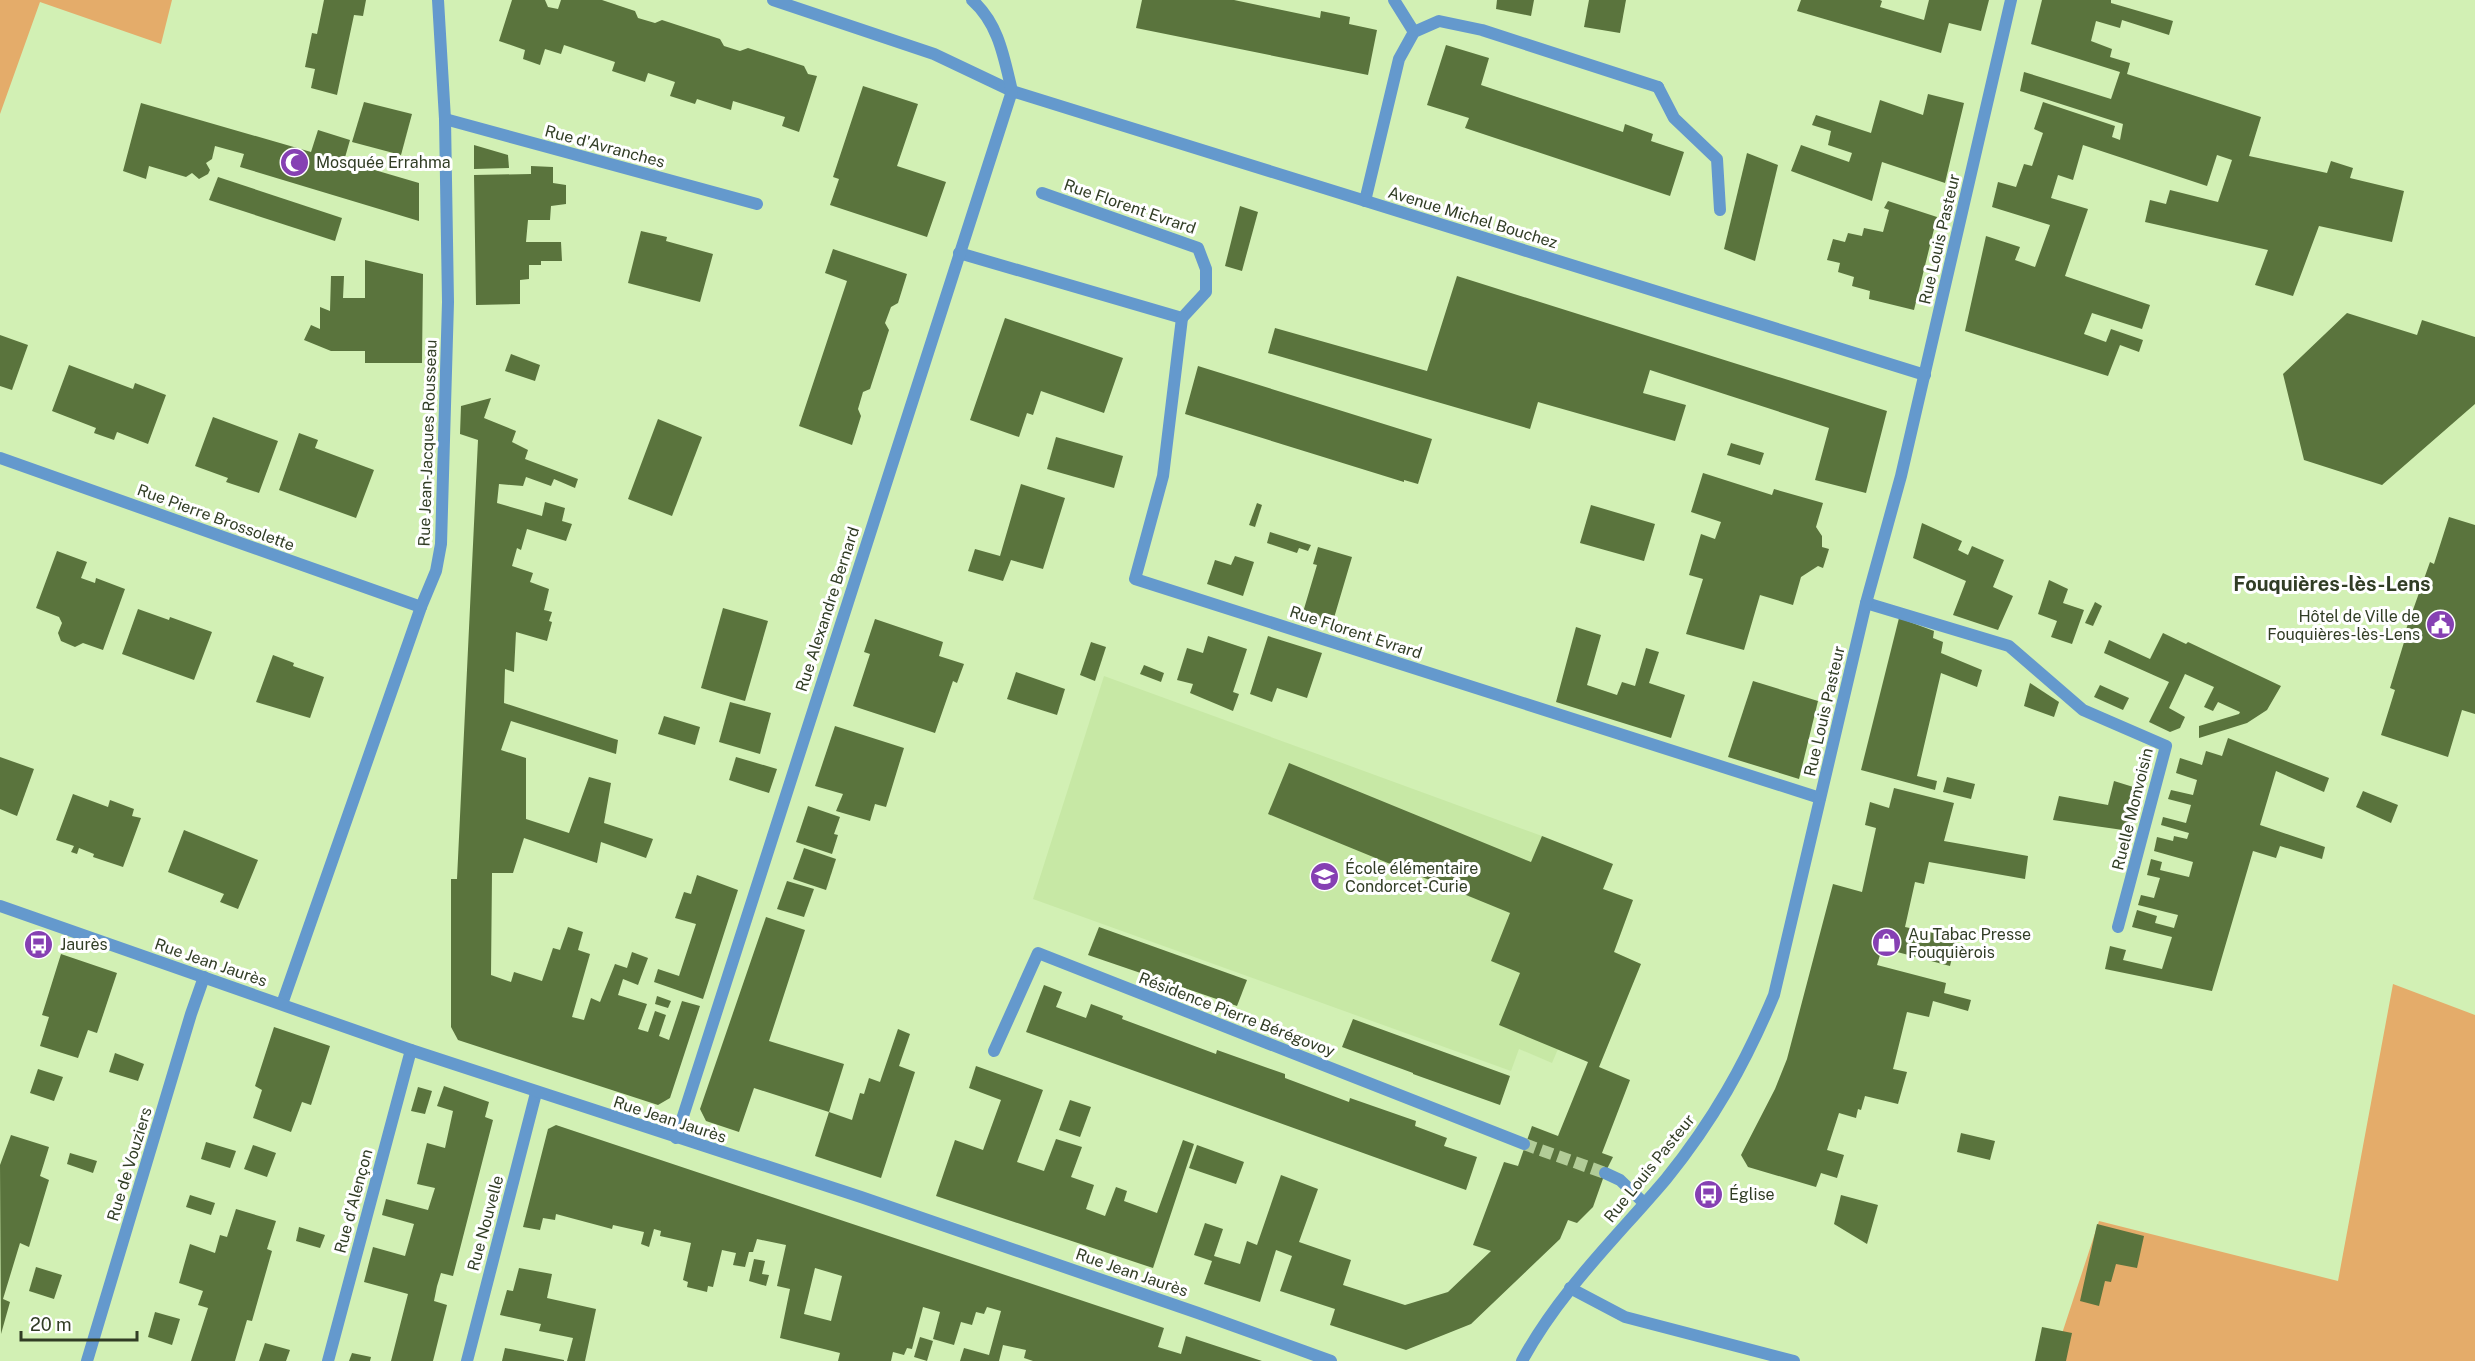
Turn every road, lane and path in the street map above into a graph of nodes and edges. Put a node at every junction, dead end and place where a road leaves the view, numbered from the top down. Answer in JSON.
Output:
{"nodes":[{"id":1,"x":438,"y":0,"type":"edge"},
{"id":2,"x":773,"y":0,"type":"edge"},
{"id":3,"x":972,"y":0,"type":"edge"},
{"id":4,"x":1394,"y":0,"type":"edge"},
{"id":5,"x":2011,"y":0,"type":"edge"},
{"id":6,"x":1414,"y":32,"type":"junction"},
{"id":7,"x":1012,"y":91,"type":"junction"},
{"id":8,"x":445,"y":119,"type":"junction"},
{"id":9,"x":1042,"y":193,"type":"dead end"},
{"id":10,"x":1365,"y":201,"type":"junction"},
{"id":11,"x":757,"y":204,"type":"dead end"},
{"id":12,"x":1720,"y":210,"type":"dead end"},
{"id":13,"x":959,"y":253,"type":"junction"},
{"id":14,"x":1182,"y":318,"type":"junction"},
{"id":15,"x":1925,"y":375,"type":"junction"},
{"id":16,"x":0,"y":458,"type":"edge"},
{"id":17,"x":1866,"y":603,"type":"junction"},
{"id":18,"x":421,"y":607,"type":"junction"},
{"id":19,"x":1820,"y":798,"type":"junction"},
{"id":20,"x":0,"y":906,"type":"edge"},
{"id":21,"x":2118,"y":927,"type":"dead end"},
{"id":22,"x":204,"y":977,"type":"junction"},
{"id":23,"x":282,"y":1004,"type":"junction"},
{"id":24,"x":411,"y":1050,"type":"junction"},
{"id":25,"x":994,"y":1051,"type":"dead end"},
{"id":26,"x":536,"y":1093,"type":"junction"},
{"id":27,"x":676,"y":1138,"type":"junction"},
{"id":28,"x":1524,"y":1144,"type":"tunnel mouth"},
{"id":29,"x":1605,"y":1173,"type":"tunnel mouth"},
{"id":30,"x":1644,"y":1203,"type":"junction"},
{"id":31,"x":1570,"y":1288,"type":"junction"},
{"id":32,"x":87,"y":1361,"type":"edge"},
{"id":33,"x":328,"y":1361,"type":"edge"},
{"id":34,"x":467,"y":1361,"type":"edge"},
{"id":35,"x":1331,"y":1361,"type":"edge"},
{"id":36,"x":1522,"y":1361,"type":"edge"},
{"id":37,"x":1794,"y":1361,"type":"edge"}],
"edges":[{"from":1,"to":8,"type":"street","name":"Rue Jean-Jacques Rousseau"},
{"from":2,"to":7,"type":"street","name":"Avenue Michel Bouchez"},
{"from":3,"to":7,"type":"street"},
{"from":4,"to":6,"type":"street"},
{"from":5,"to":15,"type":"street","name":"Rue Louis Pasteur"},
{"from":6,"to":10,"type":"street"},
{"from":6,"to":12,"type":"street"},
{"from":7,"to":10,"type":"street","name":"Avenue Michel Bouchez"},
{"from":7,"to":13,"type":"street","name":"Rue Alexandre Bernard"},
{"from":8,"to":11,"type":"street","name":"Rue d'Avranches"},
{"from":8,"to":18,"type":"street","name":"Rue Jean-Jacques Rousseau"},
{"from":9,"to":14,"type":"street","name":"Rue Florent Evrard"},
{"from":10,"to":15,"type":"street","name":"Avenue Michel Bouchez"},
{"from":13,"to":14,"type":"street"},
{"from":13,"to":27,"type":"street","name":"Rue Alexandre Bernard"},
{"from":14,"to":19,"type":"street","name":"Rue Florent Evrard"},
{"from":15,"to":17,"type":"street","name":"Rue Louis Pasteur"},
{"from":16,"to":18,"type":"street","name":"Rue Pierre Brossolette"},
{"from":17,"to":19,"type":"street","name":"Rue Louis Pasteur"},
{"from":17,"to":21,"type":"street","name":"Ruelle Monvoisin"},
{"from":18,"to":23,"type":"street","name":"Rue Jean-Jacques Rousseau"},
{"from":19,"to":30,"type":"street","name":"Rue Louis Pasteur"},
{"from":20,"to":22,"type":"street","name":"Rue Jean Jaurès"},
{"from":22,"to":23,"type":"street","name":"Rue Jean Jaurès"},
{"from":22,"to":32,"type":"street","name":"Rue de Vouziers"},
{"from":23,"to":24,"type":"street","name":"Rue Jean Jaurès"},
{"from":24,"to":26,"type":"street","name":"Rue Jean Jaurès"},
{"from":24,"to":33,"type":"street","name":"Rue d'Alençon"},
{"from":25,"to":28,"type":"street","name":"Résidence Pierre Bérégovoy"},
{"from":26,"to":27,"type":"street","name":"Rue Jean Jaurès"},
{"from":26,"to":34,"type":"street","name":"Rue Nouvelle"},
{"from":27,"to":35,"type":"street","name":"Rue Jean Jaurès"},
{"from":29,"to":30,"type":"street"},
{"from":30,"to":31,"type":"street","name":"Rue Louis Pasteur"},
{"from":31,"to":36,"type":"street","name":"Rue Louis Pasteur"},
{"from":31,"to":37,"type":"street"}]}
